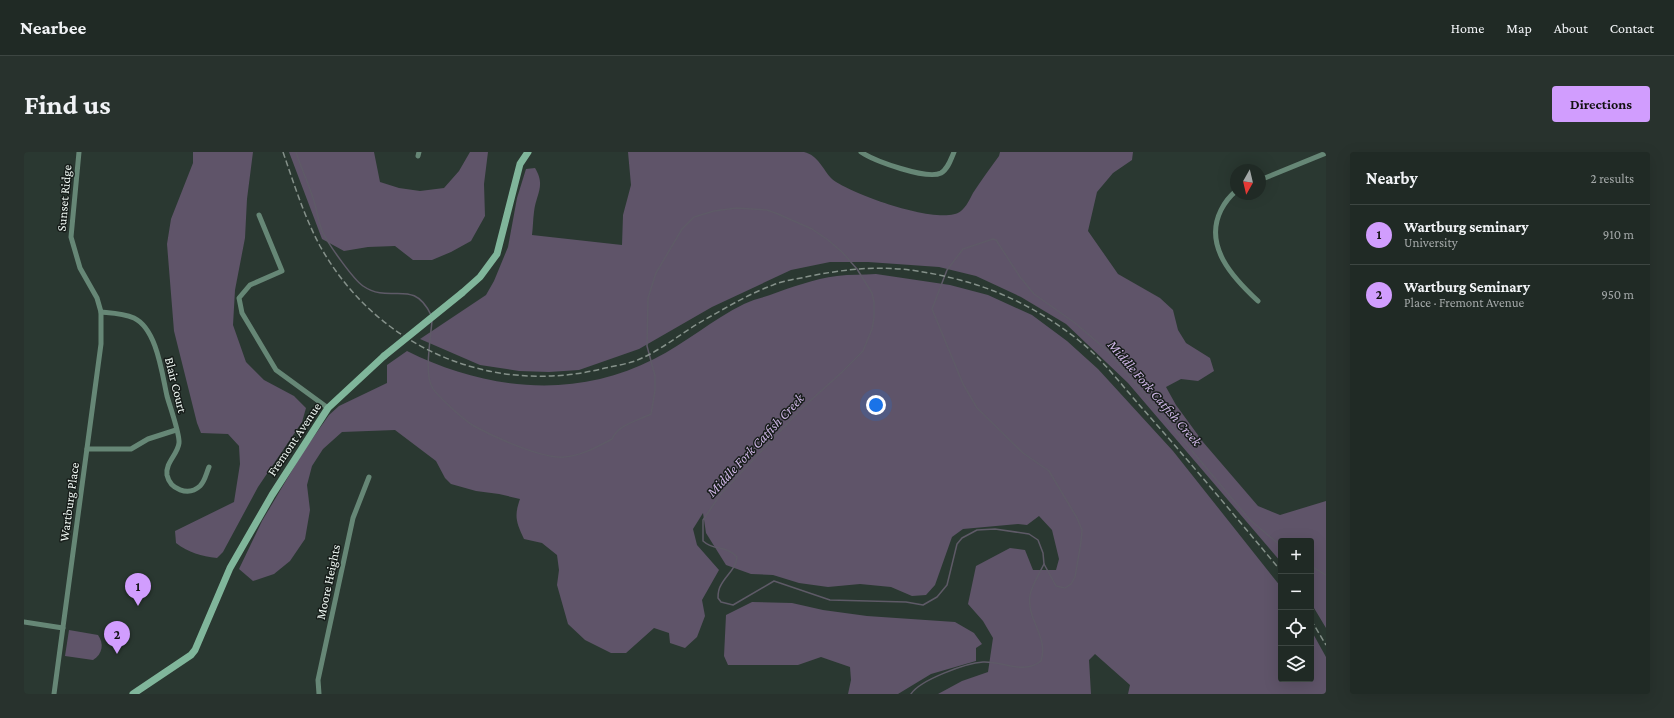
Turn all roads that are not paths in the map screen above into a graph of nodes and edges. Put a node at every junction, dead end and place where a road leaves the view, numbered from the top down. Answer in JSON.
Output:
{"nodes":[{"id":1,"x":78,"y":152,"type":"edge"},
{"id":2,"x":528,"y":152,"type":"edge"},
{"id":3,"x":861,"y":152,"type":"edge"},
{"id":4,"x":954,"y":152,"type":"edge"},
{"id":5,"x":1326,"y":153,"type":"edge"},
{"id":6,"x":1266,"y":178,"type":"edge"},
{"id":7,"x":1230,"y":197,"type":"edge"},
{"id":8,"x":259,"y":215,"type":"dead end"},
{"id":9,"x":1258,"y":301,"type":"dead end"},
{"id":10,"x":101,"y":312,"type":"junction"},
{"id":11,"x":328,"y":408,"type":"junction"},
{"id":12,"x":176,"y":430,"type":"junction"},
{"id":13,"x":87,"y":450,"type":"junction"},
{"id":14,"x":208,"y":467,"type":"dead end"},
{"id":15,"x":369,"y":476,"type":"dead end"},
{"id":16,"x":24,"y":622,"type":"edge"},
{"id":17,"x":63,"y":628,"type":"junction"},
{"id":18,"x":54,"y":694,"type":"edge"},
{"id":19,"x":133,"y":694,"type":"edge"},
{"id":20,"x":319,"y":694,"type":"edge"}],
"edges":[{"from":1,"to":10,"type":"street","name":"Sunset Ridge"},
{"from":2,"to":11,"type":"main road","name":"Fremont Avenue","bridge":true},
{"from":3,"to":4,"type":"street"},
{"from":5,"to":6,"type":"street"},
{"from":7,"to":9,"type":"street"},
{"from":8,"to":11,"type":"street"},
{"from":10,"to":12,"type":"street","name":"Blair Court"},
{"from":10,"to":13,"type":"street","name":"Wartburg Place"},
{"from":11,"to":19,"type":"main road","name":"Fremont Avenue"},
{"from":12,"to":13,"type":"street","name":"Blair Court"},
{"from":12,"to":14,"type":"street"},
{"from":13,"to":17,"type":"street","name":"Wartburg Place"},
{"from":15,"to":20,"type":"street","name":"Moore Heights"},
{"from":16,"to":17,"type":"street"},
{"from":17,"to":18,"type":"street","name":"Wartburg Place"}]}
